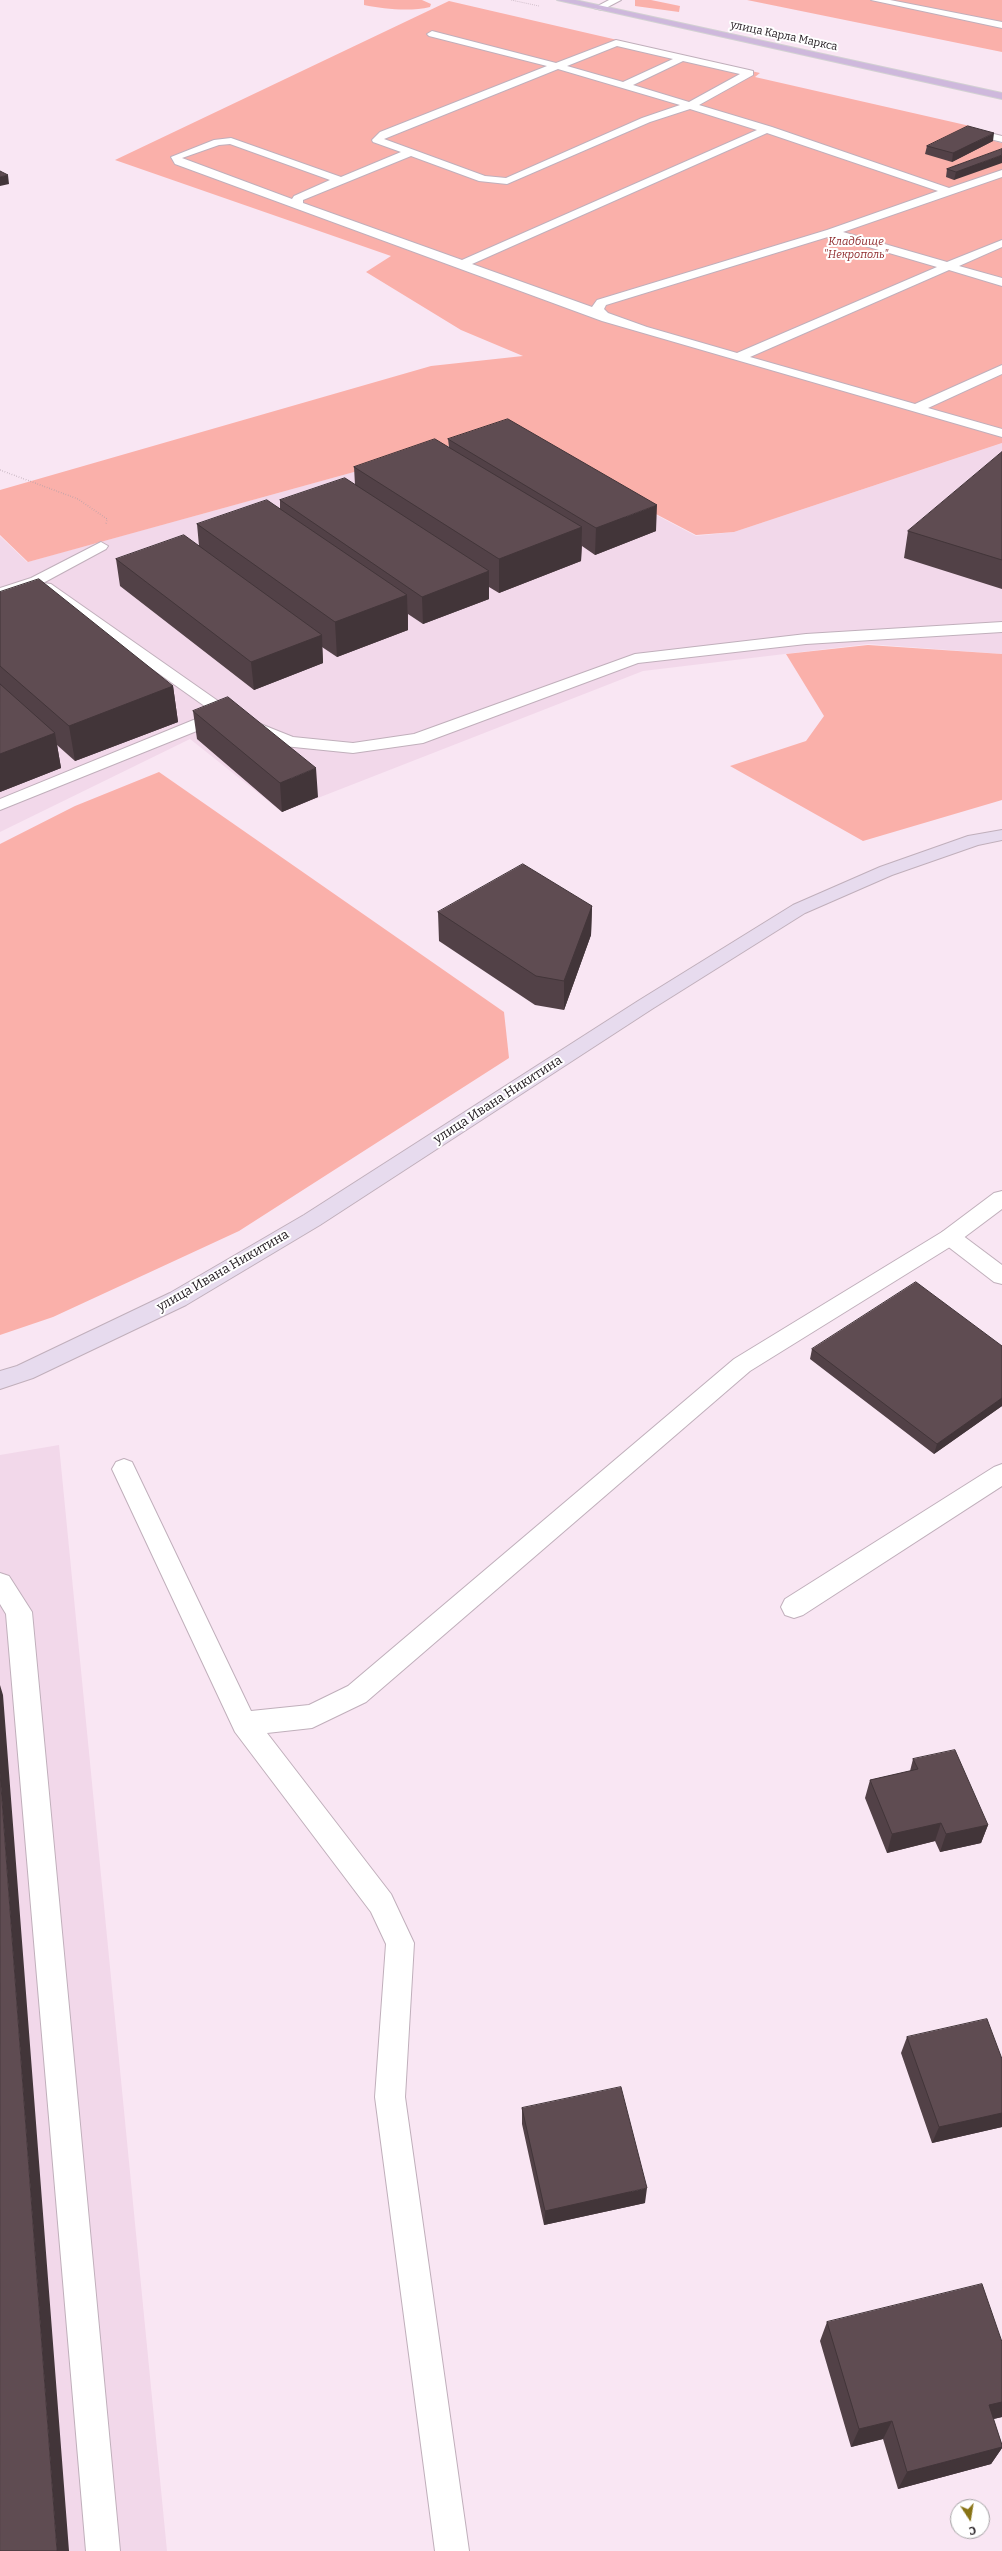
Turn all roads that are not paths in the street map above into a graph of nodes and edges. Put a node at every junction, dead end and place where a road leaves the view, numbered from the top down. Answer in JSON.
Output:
{"nodes":[{"id":1,"x":562,"y":0,"type":"edge"},
{"id":2,"x":616,"y":0,"type":"edge"},
{"id":3,"x":876,"y":0,"type":"edge"},
{"id":4,"x":599,"y":8,"type":"junction"},
{"id":5,"x":1002,"y":25,"type":"edge"},
{"id":6,"x":432,"y":34,"type":"dead end"},
{"id":7,"x":682,"y":58,"type":"junction"},
{"id":8,"x":556,"y":66,"type":"junction"},
{"id":9,"x":622,"y":86,"type":"junction"},
{"id":10,"x":1002,"y":96,"type":"edge"},
{"id":11,"x":691,"y":106,"type":"junction"},
{"id":12,"x":768,"y":128,"type":"junction"},
{"id":13,"x":986,"y":135,"type":"edge"},
{"id":14,"x":1002,"y":139,"type":"edge"},
{"id":15,"x":409,"y":153,"type":"junction"},
{"id":16,"x":1002,"y":173,"type":"edge"},
{"id":17,"x":335,"y":179,"type":"junction"},
{"id":18,"x":948,"y":191,"type":"junction"},
{"id":19,"x":298,"y":201,"type":"junction"},
{"id":20,"x":831,"y":232,"type":"junction"},
{"id":21,"x":1002,"y":243,"type":"edge"},
{"id":22,"x":463,"y":264,"type":"junction"},
{"id":23,"x":947,"y":267,"type":"junction"},
{"id":24,"x":1002,"y":282,"type":"edge"},
{"id":25,"x":602,"y":303,"type":"junction"},
{"id":26,"x":575,"y":305,"type":"junction"},
{"id":27,"x":606,"y":318,"type":"junction"},
{"id":28,"x":739,"y":357,"type":"junction"},
{"id":29,"x":1002,"y":369,"type":"edge"},
{"id":30,"x":917,"y":408,"type":"junction"},
{"id":31,"x":1002,"y":433,"type":"edge"},
{"id":32,"x":101,"y":546,"type":"road end"},
{"id":33,"x":36,"y":581,"type":"junction"},
{"id":34,"x":0,"y":593,"type":"edge"},
{"id":35,"x":1002,"y":627,"type":"edge"},
{"id":36,"x":224,"y":713,"type":"junction"},
{"id":37,"x":0,"y":805,"type":"edge"},
{"id":38,"x":1002,"y":834,"type":"edge"},
{"id":39,"x":1002,"y":1198,"type":"edge"},
{"id":40,"x":950,"y":1237,"type":"junction"},
{"id":41,"x":1002,"y":1276,"type":"edge"},
{"id":42,"x":0,"y":1380,"type":"edge"},
{"id":43,"x":124,"y":1469,"type":"dead end"},
{"id":44,"x":1002,"y":1474,"type":"edge"},
{"id":45,"x":0,"y":1583,"type":"edge"},
{"id":46,"x":794,"y":1607,"type":"dead end"},
{"id":47,"x":244,"y":1724,"type":"junction"},
{"id":48,"x":103,"y":2551,"type":"edge"},
{"id":49,"x":452,"y":2551,"type":"edge"}],
"edges":[{"from":1,"to":4,"type":"main road","name":"улица Карла Маркса"},
{"from":2,"to":4,"type":"street"},
{"from":3,"to":5,"type":"street"},
{"from":4,"to":10,"type":"main road","name":"улица Карла Маркса"},
{"from":6,"to":8,"type":"street"},
{"from":7,"to":8,"type":"street"},
{"from":7,"to":9,"type":"street"},
{"from":7,"to":11,"type":"street"},
{"from":8,"to":9,"type":"street"},
{"from":8,"to":15,"type":"street"},
{"from":9,"to":11,"type":"street"},
{"from":11,"to":12,"type":"street"},
{"from":11,"to":15,"type":"street"},
{"from":12,"to":18,"type":"street"},
{"from":12,"to":22,"type":"street"},
{"from":13,"to":14,"type":"street"},
{"from":15,"to":17,"type":"street"},
{"from":16,"to":18,"type":"street"},
{"from":17,"to":19,"type":"street"},
{"from":17,"to":19,"type":"street"},
{"from":18,"to":20,"type":"street"},
{"from":19,"to":22,"type":"street"},
{"from":20,"to":23,"type":"street"},
{"from":20,"to":25,"type":"street"},
{"from":21,"to":23,"type":"street"},
{"from":22,"to":26,"type":"street"},
{"from":23,"to":24,"type":"street"},
{"from":23,"to":28,"type":"street"},
{"from":25,"to":26,"type":"street"},
{"from":25,"to":27,"type":"street"},
{"from":26,"to":27,"type":"street"},
{"from":27,"to":28,"type":"street"},
{"from":28,"to":30,"type":"street"},
{"from":29,"to":30,"type":"street"},
{"from":30,"to":31,"type":"street"},
{"from":32,"to":33,"type":"street"},
{"from":33,"to":34,"type":"street"},
{"from":33,"to":36,"type":"street"},
{"from":35,"to":36,"type":"street"},
{"from":36,"to":37,"type":"street"},
{"from":38,"to":42,"type":"main road","name":"улица Ивана Никитина"},
{"from":39,"to":40,"type":"street"},
{"from":40,"to":41,"type":"street"},
{"from":40,"to":47,"type":"street"},
{"from":43,"to":47,"type":"street"},
{"from":44,"to":46,"type":"street"},
{"from":45,"to":48,"type":"street"},
{"from":47,"to":49,"type":"street"}]}
